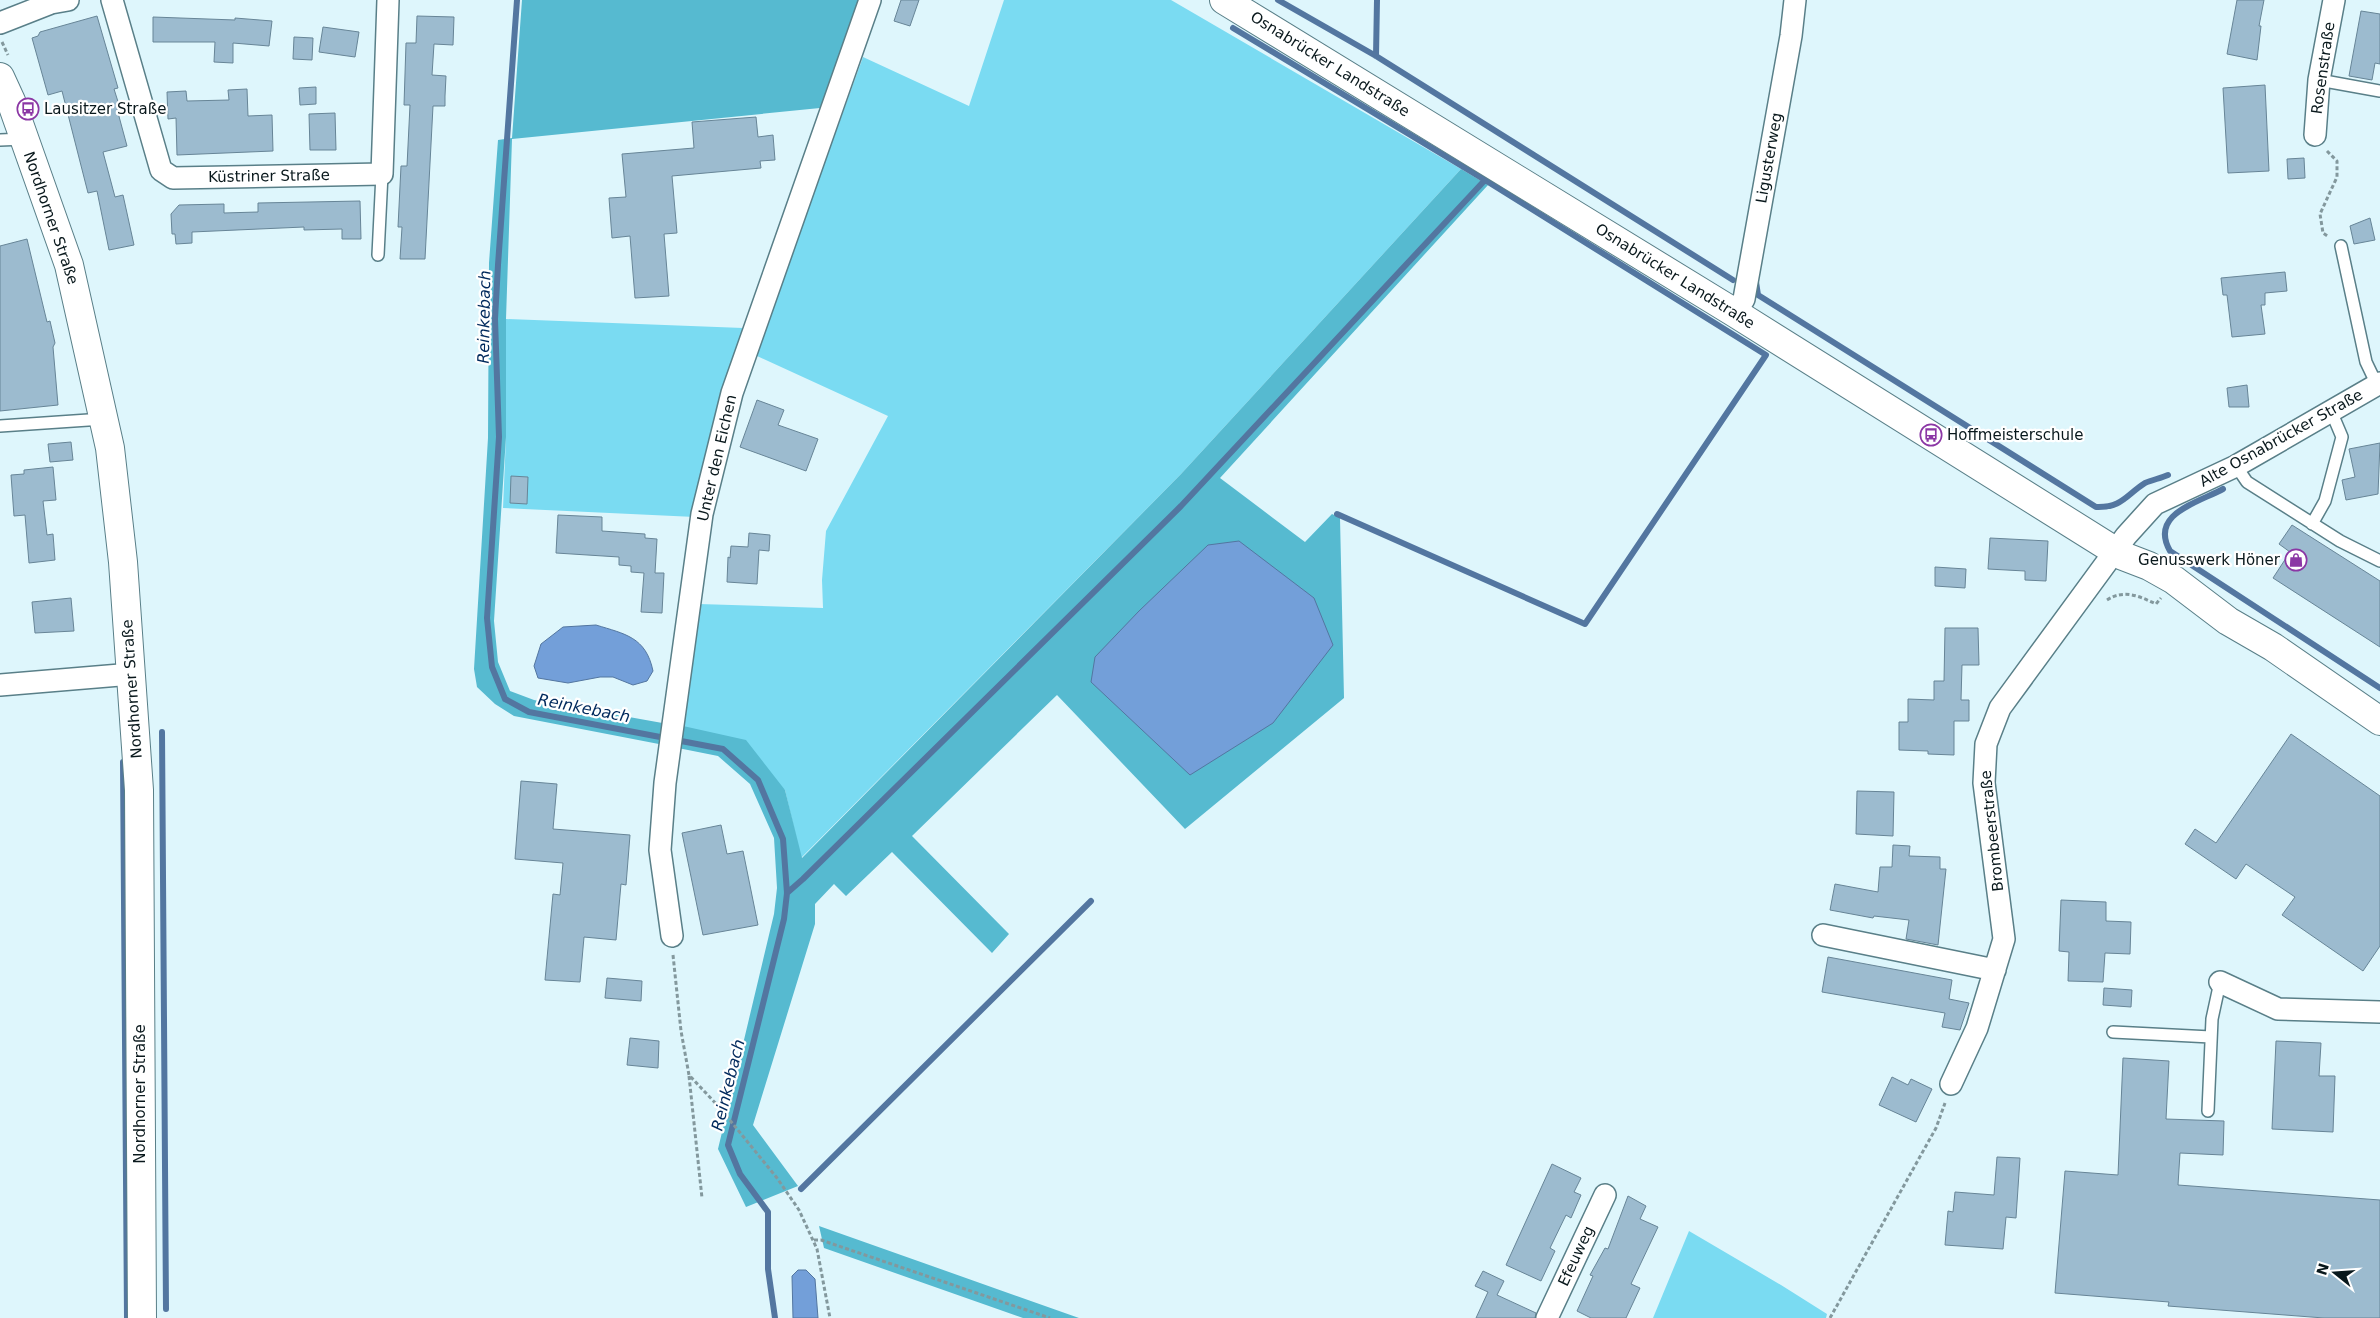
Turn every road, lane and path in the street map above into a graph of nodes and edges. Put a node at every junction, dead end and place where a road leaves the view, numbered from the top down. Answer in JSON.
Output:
{"nodes":[{"id":1,"x":68,"y":0,"type":"edge"},
{"id":2,"x":112,"y":0,"type":"edge"},
{"id":3,"x":388,"y":0,"type":"edge"},
{"id":4,"x":870,"y":0,"type":"edge"},
{"id":5,"x":1224,"y":0,"type":"edge"},
{"id":6,"x":1795,"y":0,"type":"edge"},
{"id":7,"x":2334,"y":0,"type":"edge"},
{"id":8,"x":0,"y":23,"type":"edge"},
{"id":9,"x":0,"y":77,"type":"edge"},
{"id":10,"x":2319,"y":80,"type":"junction"},
{"id":11,"x":2380,"y":91,"type":"edge"},
{"id":12,"x":2315,"y":135,"type":"joint"},
{"id":13,"x":12,"y":140,"type":"edge"},
{"id":14,"x":382,"y":174,"type":"junction"},
{"id":15,"x":2341,"y":246,"type":"joint"},
{"id":16,"x":378,"y":255,"type":"dead end"},
{"id":17,"x":1735,"y":313,"type":"junction"},
{"id":18,"x":2379,"y":384,"type":"edge"},
{"id":19,"x":2331,"y":411,"type":"junction"},
{"id":20,"x":104,"y":419,"type":"junction"},
{"id":21,"x":0,"y":426,"type":"edge"},
{"id":22,"x":2236,"y":466,"type":"junction"},
{"id":23,"x":2312,"y":524,"type":"junction"},
{"id":24,"x":2120,"y":553,"type":"junction"},
{"id":25,"x":2380,"y":561,"type":"edge"},
{"id":26,"x":2164,"y":594,"type":"junction"},
{"id":27,"x":2076,"y":605,"type":"junction"},
{"id":28,"x":2228,"y":621,"type":"junction"},
{"id":29,"x":132,"y":674,"type":"junction"},
{"id":30,"x":0,"y":685,"type":"edge"},
{"id":31,"x":2380,"y":721,"type":"edge"},
{"id":32,"x":1823,"y":935,"type":"dead end"},
{"id":33,"x":672,"y":936,"type":"joint"},
{"id":34,"x":1995,"y":970,"type":"junction"},
{"id":35,"x":2220,"y":982,"type":"joint"},
{"id":36,"x":2380,"y":1012,"type":"edge"},
{"id":37,"x":2113,"y":1032,"type":"dead end"},
{"id":38,"x":2211,"y":1037,"type":"junction"},
{"id":39,"x":689,"y":1075,"type":"junction"},
{"id":40,"x":1951,"y":1084,"type":"joint"},
{"id":41,"x":2208,"y":1111,"type":"dead end"},
{"id":42,"x":1605,"y":1195,"type":"dead end"},
{"id":43,"x":702,"y":1198,"type":"dead end"},
{"id":44,"x":814,"y":1240,"type":"junction"},
{"id":45,"x":142,"y":1318,"type":"edge"},
{"id":46,"x":830,"y":1318,"type":"edge"},
{"id":47,"x":1050,"y":1318,"type":"edge"},
{"id":48,"x":1547,"y":1318,"type":"edge"},
{"id":49,"x":1830,"y":1318,"type":"edge"}],
"edges":[{"from":1,"to":8,"type":"street"},
{"from":2,"to":14,"type":"street","name":"Küstriner Straße"},
{"from":3,"to":14,"type":"street"},
{"from":4,"to":33,"type":"street","name":"Unter den Eichen"},
{"from":5,"to":17,"type":"street","name":"Osnabrücker Landstraße"},
{"from":6,"to":17,"type":"street","name":"Ligusterweg"},
{"from":7,"to":10,"type":"street","name":"Rosenstraße"},
{"from":9,"to":13,"type":"street","name":"Nordhorner Straße"},
{"from":10,"to":11,"type":"lane"},
{"from":10,"to":12,"type":"street","name":"Rosenstraße"},
{"from":12,"to":15,"type":"path"},
{"from":13,"to":20,"type":"street","name":"Nordhorner Straße"},
{"from":14,"to":16,"type":"lane"},
{"from":15,"to":18,"type":"lane"},
{"from":17,"to":24,"type":"street","name":"Osnabrücker Landstraße"},
{"from":18,"to":19,"type":"street","name":"Alte Osnabrücker Straße"},
{"from":19,"to":22,"type":"street","name":"Alte Osnabrücker Straße"},
{"from":19,"to":23,"type":"lane"},
{"from":20,"to":21,"type":"lane"},
{"from":20,"to":29,"type":"street","name":"Nordhorner Straße"},
{"from":22,"to":23,"type":"lane"},
{"from":22,"to":24,"type":"street","name":"Alte Osnabrücker Straße"},
{"from":23,"to":25,"type":"lane"},
{"from":24,"to":26,"type":"street","name":"Osnabrücker Landstraße"},
{"from":24,"to":27,"type":"street","name":"Brombeerstraße"},
{"from":24,"to":28,"type":"street","name":"Osnabrücker Landstraße"},
{"from":26,"to":27,"type":"path"},
{"from":26,"to":28,"type":"street","name":"Osnabrücker Landstraße"},
{"from":27,"to":34,"type":"street","name":"Brombeerstraße"},
{"from":28,"to":31,"type":"street","name":"Osnabrücker Landstraße"},
{"from":29,"to":30,"type":"street"},
{"from":29,"to":45,"type":"street","name":"Nordhorner Straße"},
{"from":32,"to":34,"type":"street"},
{"from":33,"to":39,"type":"path"},
{"from":34,"to":40,"type":"street","name":"Brombeerstraße"},
{"from":35,"to":36,"type":"street"},
{"from":35,"to":38,"type":"lane"},
{"from":37,"to":38,"type":"lane"},
{"from":38,"to":41,"type":"lane"},
{"from":39,"to":43,"type":"path"},
{"from":39,"to":44,"type":"path"},
{"from":40,"to":49,"type":"path"},
{"from":42,"to":48,"type":"street","name":"Efeuweg"},
{"from":44,"to":46,"type":"path"},
{"from":44,"to":47,"type":"path"}]}
